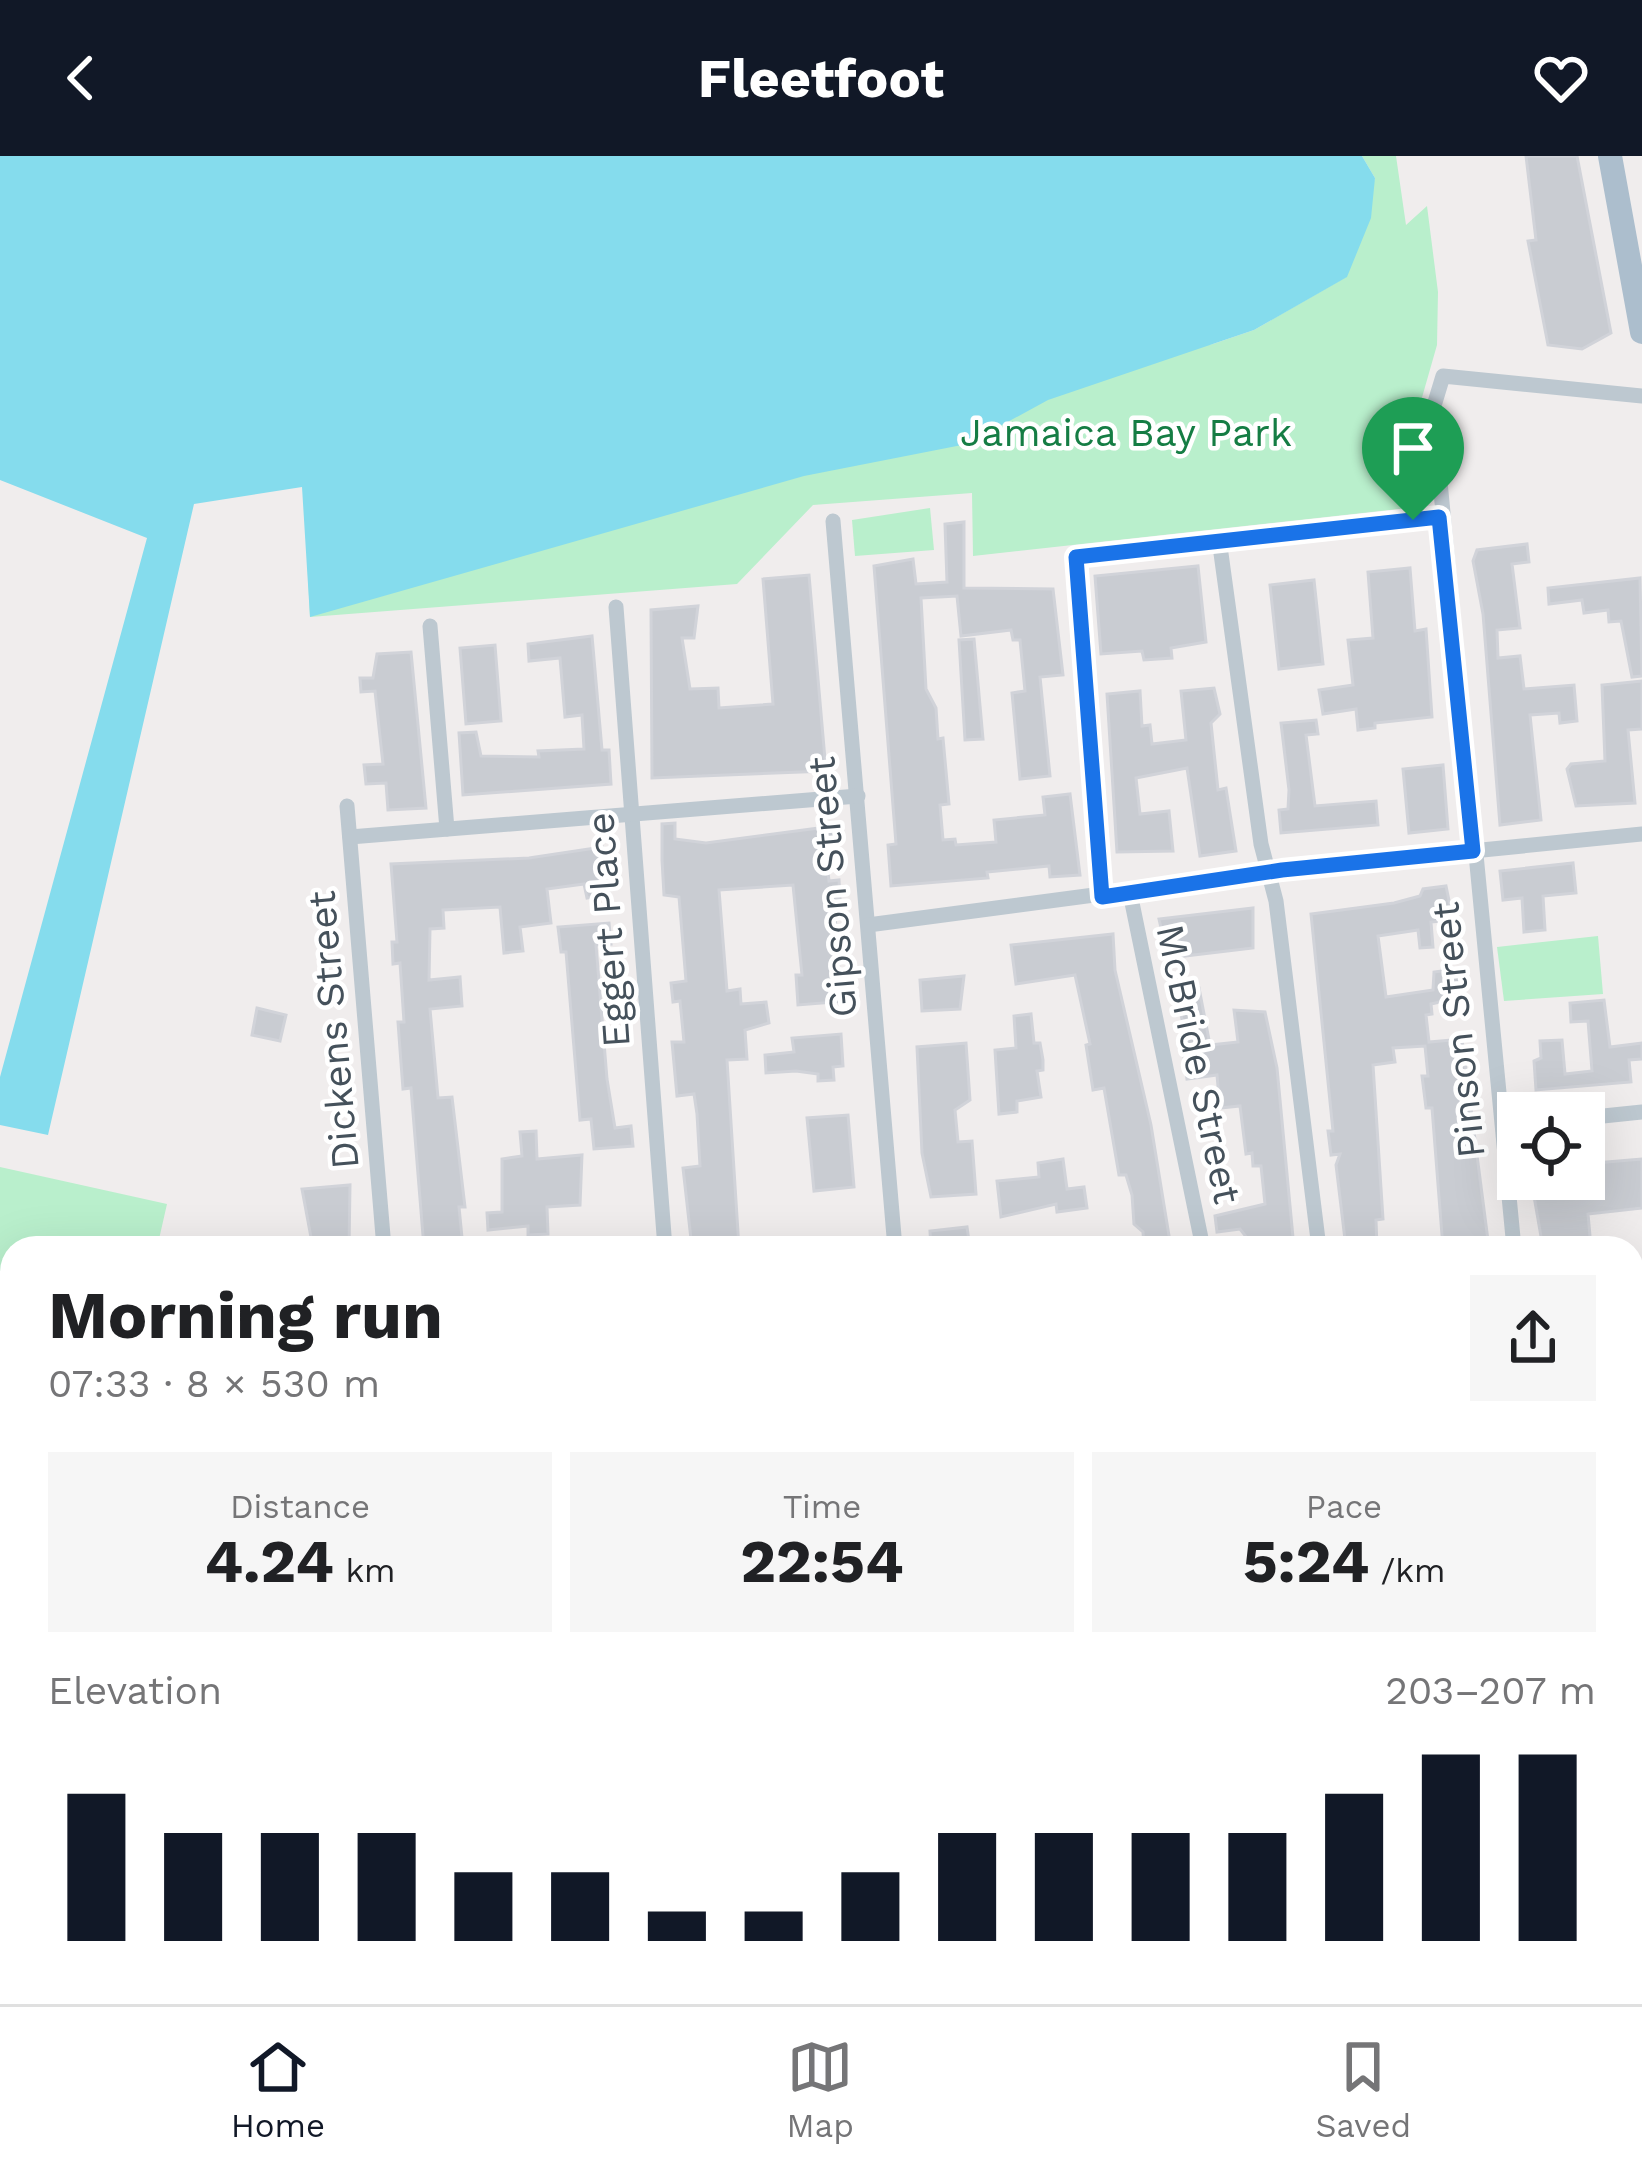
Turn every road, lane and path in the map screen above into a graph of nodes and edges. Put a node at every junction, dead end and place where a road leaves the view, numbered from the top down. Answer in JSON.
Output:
{"nodes":[{"id":1,"x":1610,"y":156,"type":"edge"},
{"id":2,"x":1642,"y":332,"type":"edge"},
{"id":3,"x":1642,"y":397,"type":"edge"},
{"id":4,"x":1439,"y":517,"type":"junction"},
{"id":5,"x":833,"y":521,"type":"dead end"},
{"id":6,"x":1220,"y":539,"type":"junction"},
{"id":7,"x":616,"y":607,"type":"dead end"},
{"id":8,"x":430,"y":626,"type":"dead end"},
{"id":9,"x":858,"y":796,"type":"junction"},
{"id":10,"x":347,"y":806,"type":"dead end"},
{"id":11,"x":632,"y":814,"type":"junction"},
{"id":12,"x":447,"y":829,"type":"junction"},
{"id":13,"x":1642,"y":834,"type":"edge"},
{"id":14,"x":350,"y":837,"type":"junction"},
{"id":15,"x":1473,"y":851,"type":"junction"},
{"id":16,"x":1269,"y":873,"type":"junction"},
{"id":17,"x":1130,"y":893,"type":"junction"},
{"id":18,"x":1102,"y":897,"type":"junction"},
{"id":19,"x":868,"y":925,"type":"junction"},
{"id":20,"x":1505,"y":1092,"type":"edge"},
{"id":21,"x":1642,"y":1112,"type":"edge"},
{"id":22,"x":1605,"y":1116,"type":"edge"},
{"id":23,"x":1512,"y":1200,"type":"edge"},
{"id":24,"x":382,"y":1236,"type":"edge"},
{"id":25,"x":664,"y":1236,"type":"edge"},
{"id":26,"x":894,"y":1236,"type":"edge"},
{"id":27,"x":1201,"y":1236,"type":"edge"},
{"id":28,"x":1316,"y":1236,"type":"edge"},
{"id":29,"x":1514,"y":1236,"type":"edge"}],
"edges":[{"from":1,"to":2,"type":"main road"},
{"from":3,"to":4,"type":"street","name":"Pinson Street"},
{"from":4,"to":6,"type":"street"},
{"from":4,"to":15,"type":"street","name":"Pinson Street"},
{"from":5,"to":9,"type":"street","name":"Gipson Street"},
{"from":6,"to":16,"type":"street"},
{"from":6,"to":18,"type":"street","name":"McBride Street"},
{"from":7,"to":11,"type":"street","name":"Eggert Place"},
{"from":8,"to":12,"type":"street"},
{"from":9,"to":11,"type":"street"},
{"from":9,"to":19,"type":"street","name":"Gipson Street"},
{"from":10,"to":14,"type":"street","name":"Dickens Street"},
{"from":11,"to":12,"type":"street"},
{"from":11,"to":25,"type":"street","name":"Eggert Place"},
{"from":12,"to":14,"type":"street"},
{"from":13,"to":15,"type":"street"},
{"from":14,"to":24,"type":"street","name":"Dickens Street"},
{"from":15,"to":16,"type":"street"},
{"from":15,"to":20,"type":"street","name":"Pinson Street"},
{"from":16,"to":17,"type":"street"},
{"from":16,"to":28,"type":"street"},
{"from":17,"to":18,"type":"street"},
{"from":17,"to":27,"type":"street","name":"McBride Street"},
{"from":18,"to":19,"type":"street"},
{"from":19,"to":26,"type":"street","name":"Gipson Street"},
{"from":21,"to":22,"type":"street"},
{"from":23,"to":29,"type":"street","name":"Pinson Street"}]}
